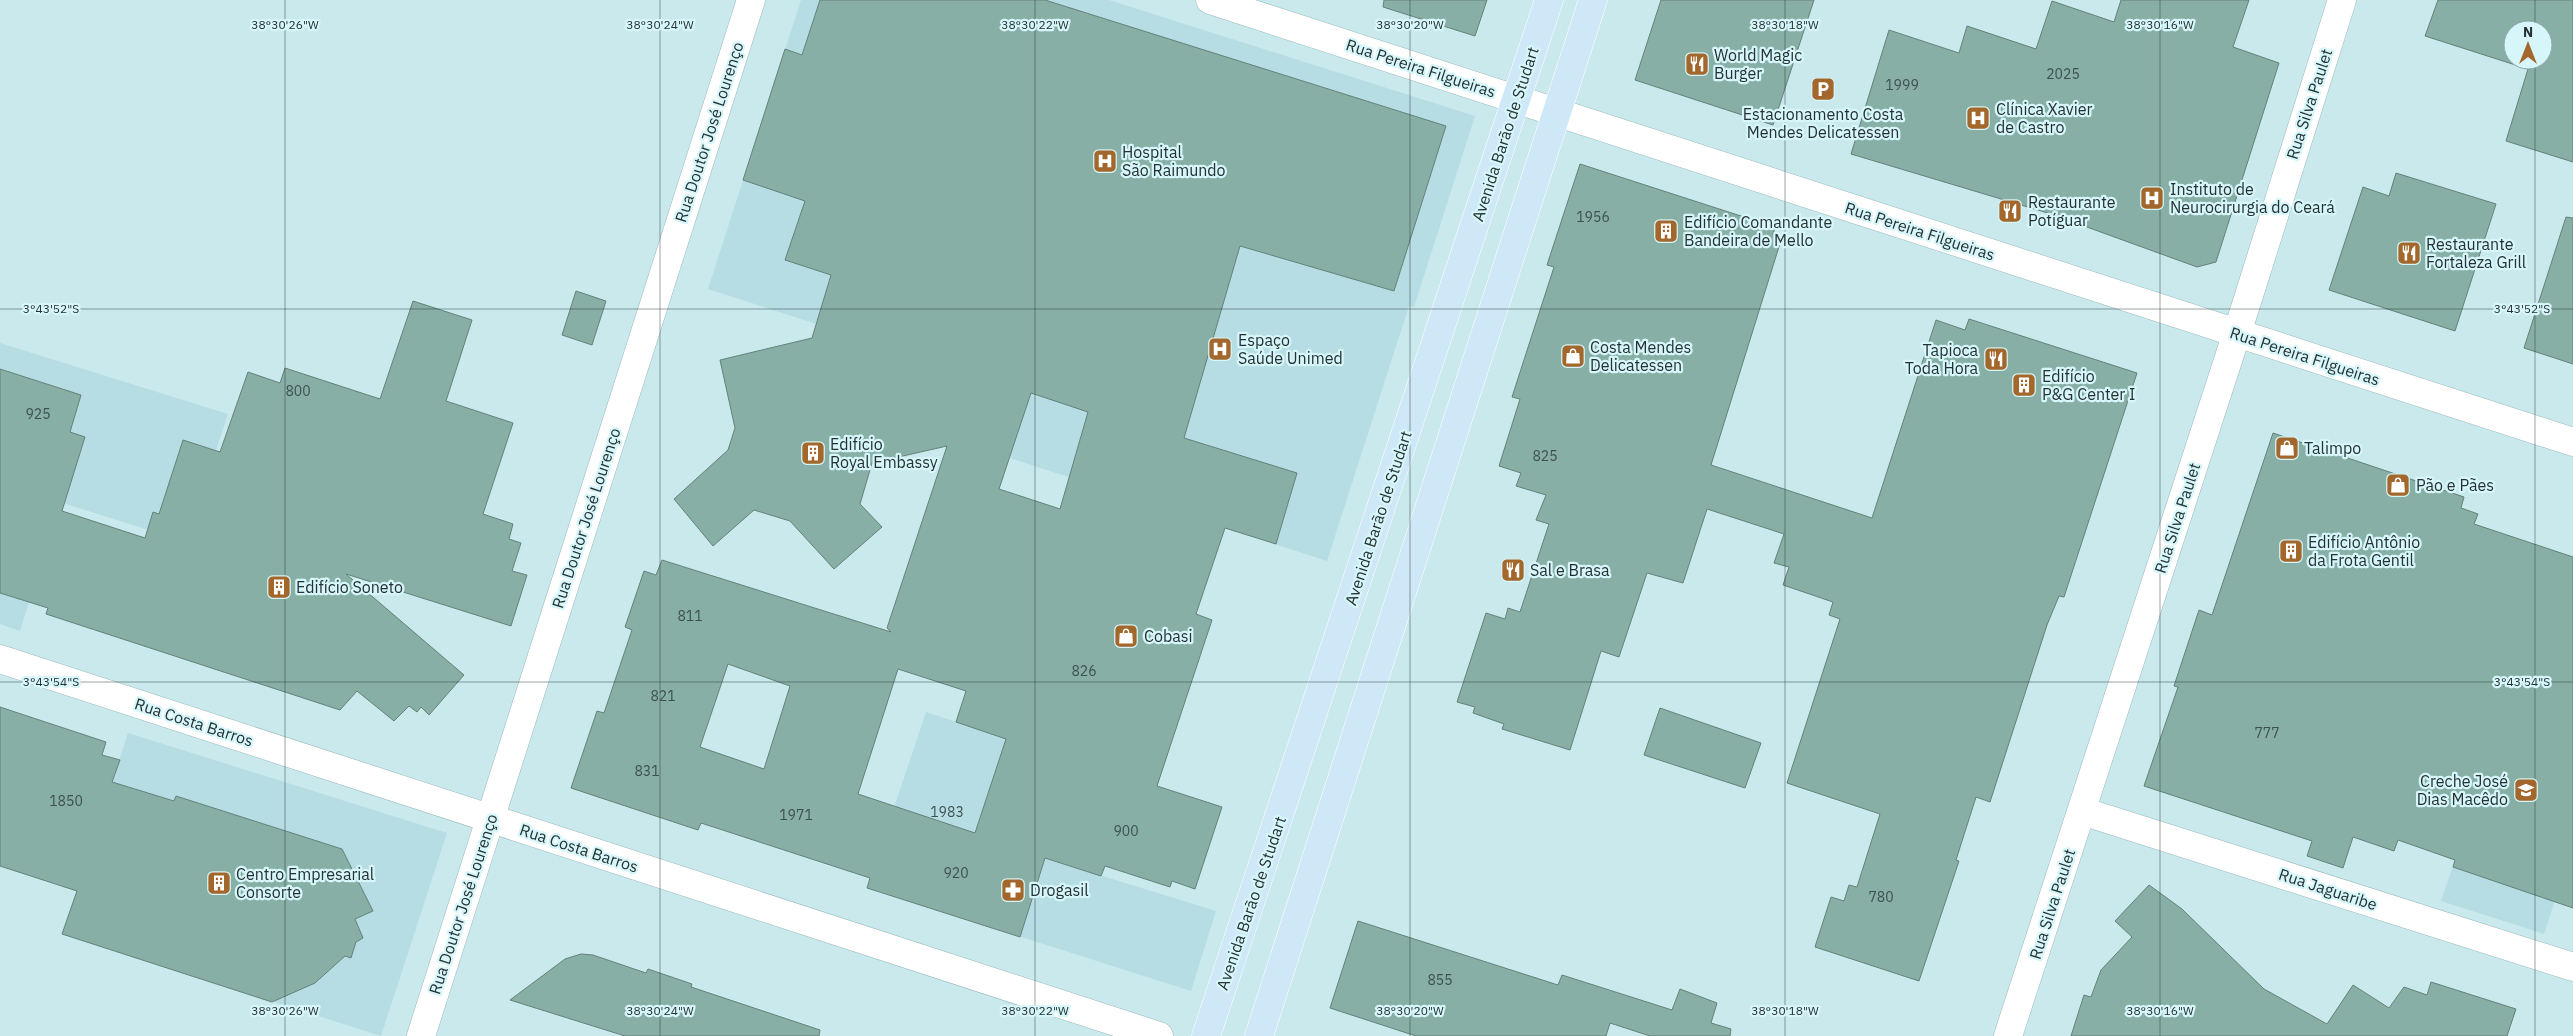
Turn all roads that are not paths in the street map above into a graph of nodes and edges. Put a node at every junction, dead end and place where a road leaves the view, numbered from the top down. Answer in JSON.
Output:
{"nodes":[{"id":1,"x":751,"y":0,"type":"edge"},
{"id":2,"x":1210,"y":0,"type":"edge"},
{"id":3,"x":1549,"y":0,"type":"edge"},
{"id":4,"x":1593,"y":0,"type":"edge"},
{"id":5,"x":2342,"y":0,"type":"edge"},
{"id":6,"x":1516,"y":100,"type":"junction"},
{"id":7,"x":1557,"y":113,"type":"junction"},
{"id":8,"x":2236,"y":334,"type":"junction"},
{"id":9,"x":2573,"y":442,"type":"edge"},
{"id":10,"x":0,"y":659,"type":"edge"},
{"id":11,"x":2082,"y":811,"type":"junction"},
{"id":12,"x":490,"y":819,"type":"junction"},
{"id":13,"x":2573,"y":967,"type":"edge"},
{"id":14,"x":421,"y":1036,"type":"edge"},
{"id":15,"x":1159,"y":1036,"type":"edge"},
{"id":16,"x":1206,"y":1036,"type":"edge"},
{"id":17,"x":1259,"y":1036,"type":"edge"},
{"id":18,"x":2008,"y":1036,"type":"edge"}],
"edges":[{"from":1,"to":12,"type":"street","name":"Rua Doutor José Lourenço"},
{"from":2,"to":6,"type":"street","name":"Rua Pereira Filgueiras"},
{"from":3,"to":6,"type":"main road","name":"Avenida Barão de Studart"},
{"from":4,"to":7,"type":"main road"},
{"from":5,"to":8,"type":"street","name":"Rua Silva Paulet"},
{"from":6,"to":7,"type":"street","name":"Rua Pereira Filgueiras"},
{"from":6,"to":16,"type":"main road","name":"Avenida Barão de Studart"},
{"from":7,"to":8,"type":"street","name":"Rua Pereira Filgueiras"},
{"from":7,"to":17,"type":"main road"},
{"from":8,"to":9,"type":"street","name":"Rua Pereira Filgueiras"},
{"from":8,"to":11,"type":"street","name":"Rua Silva Paulet"},
{"from":10,"to":12,"type":"street","name":"Rua Costa Barros"},
{"from":11,"to":13,"type":"street","name":"Rua Jaguaribe"},
{"from":11,"to":18,"type":"street","name":"Rua Silva Paulet"},
{"from":12,"to":14,"type":"street","name":"Rua Doutor José Lourenço"},
{"from":12,"to":15,"type":"street","name":"Rua Costa Barros"}]}
